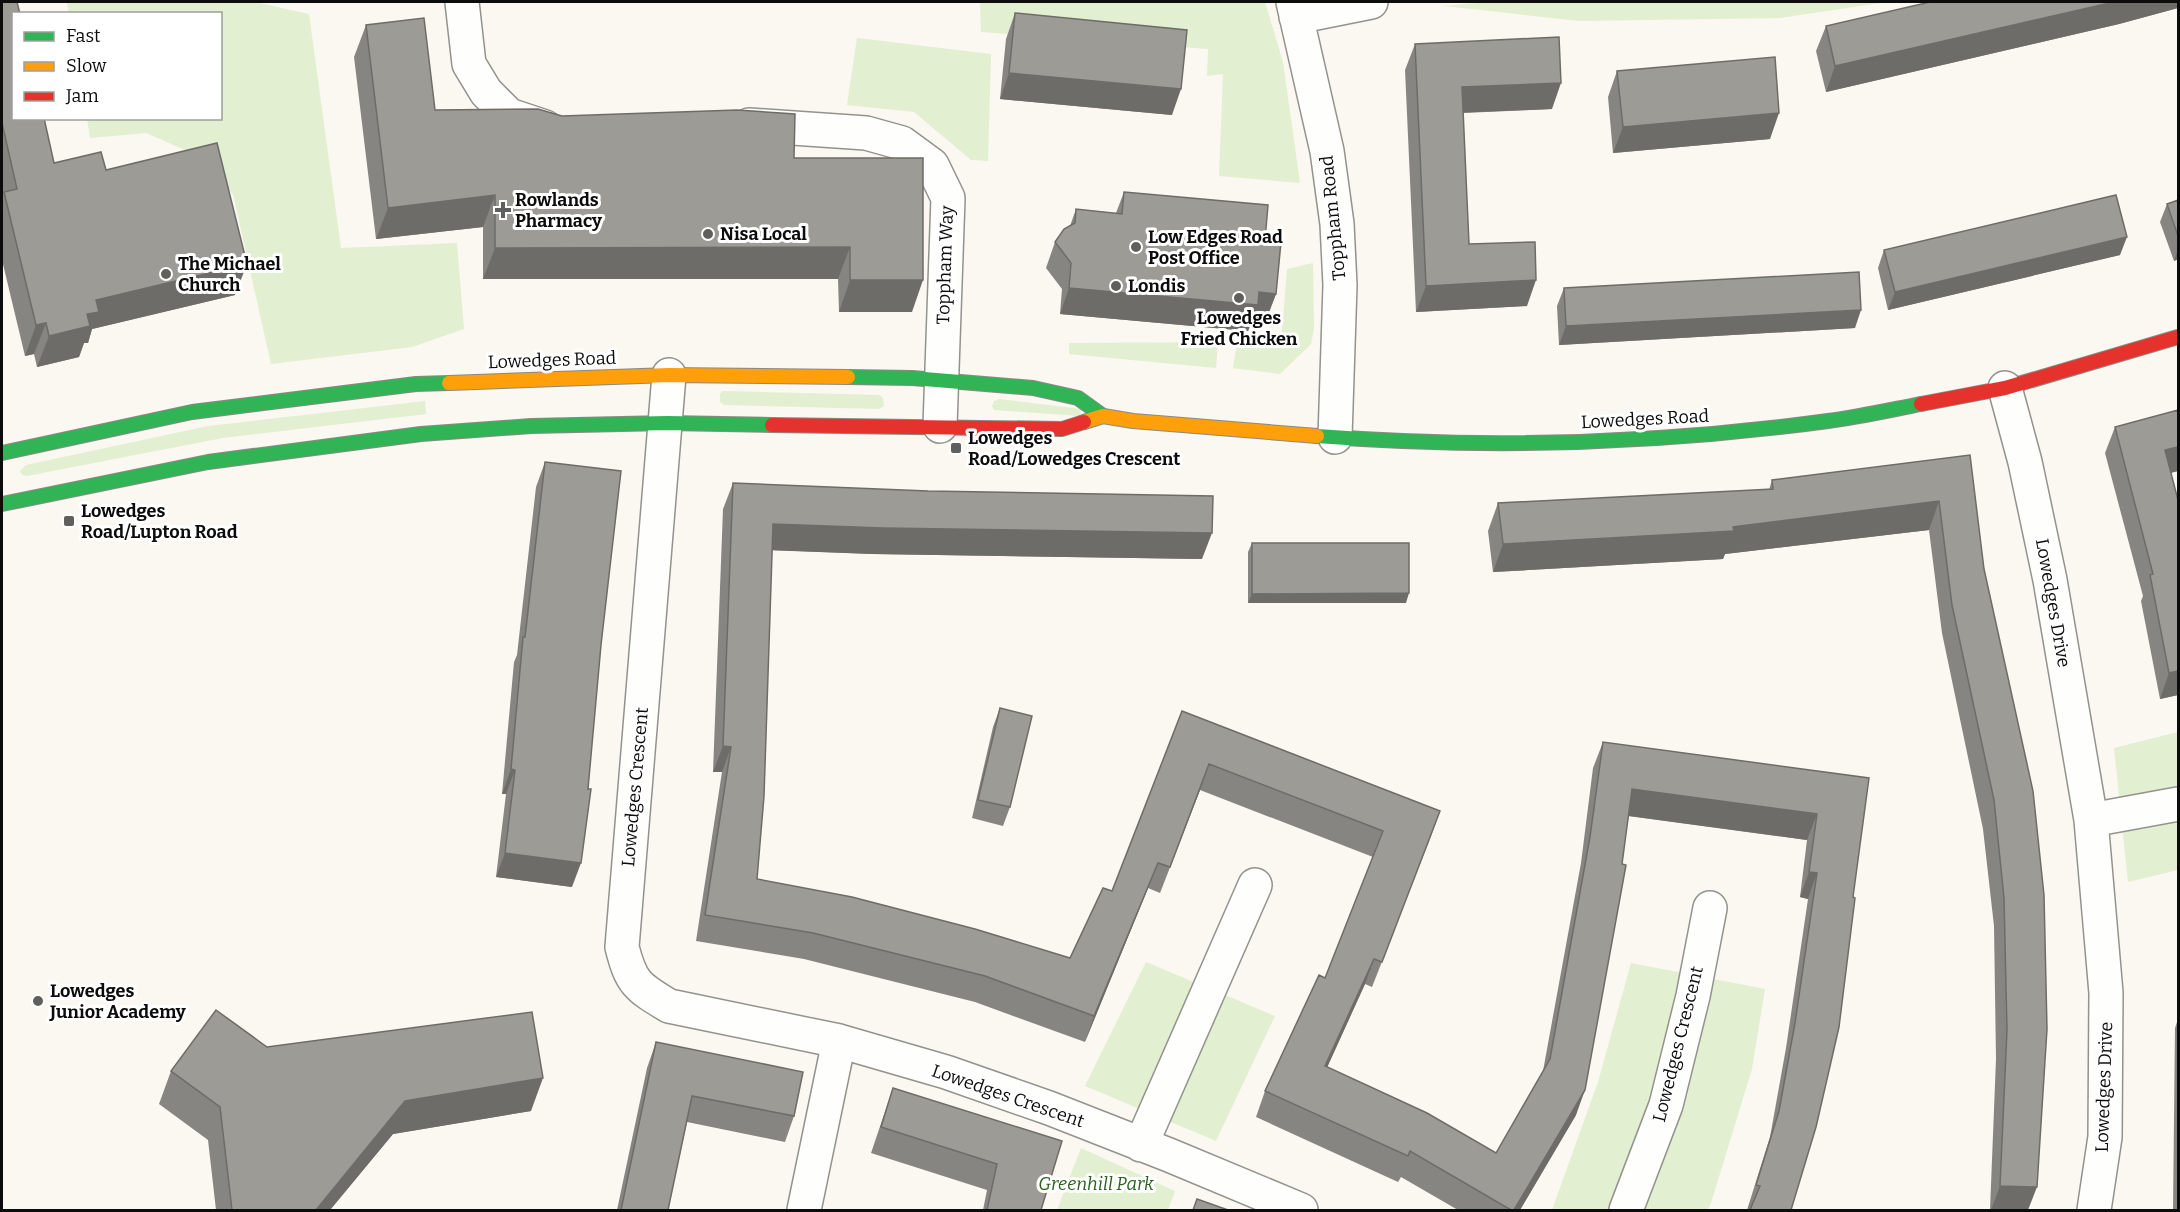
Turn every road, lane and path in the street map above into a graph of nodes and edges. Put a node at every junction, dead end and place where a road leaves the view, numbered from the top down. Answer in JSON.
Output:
{"nodes":[{"id":1,"x":462,"y":2,"type":"edge"},
{"id":2,"x":1371,"y":2,"type":"edge"},
{"id":3,"x":1294,"y":9,"type":"edge"},
{"id":4,"x":714,"y":124,"type":"edge"},
{"id":5,"x":573,"y":128,"type":"edge"},
{"id":6,"x":2178,"y":337,"type":"edge"},
{"id":7,"x":669,"y":375,"type":"junction"},
{"id":8,"x":940,"y":380,"type":"junction"},
{"id":9,"x":2006,"y":388,"type":"junction"},
{"id":10,"x":1103,"y":416,"type":"junction"},
{"id":11,"x":667,"y":423,"type":"junction"},
{"id":12,"x":940,"y":426,"type":"junction"},
{"id":13,"x":1335,"y":438,"type":"junction"},
{"id":14,"x":2,"y":453,"type":"edge"},
{"id":15,"x":2,"y":504,"type":"edge"},
{"id":16,"x":2178,"y":804,"type":"edge"},
{"id":17,"x":2091,"y":820,"type":"junction"},
{"id":18,"x":1255,"y":885,"type":"dead end"},
{"id":19,"x":1710,"y":908,"type":"dead end"},
{"id":20,"x":839,"y":1041,"type":"junction"},
{"id":21,"x":1141,"y":1145,"type":"junction"},
{"id":22,"x":804,"y":1210,"type":"edge"},
{"id":23,"x":1302,"y":1210,"type":"edge"},
{"id":24,"x":1626,"y":1210,"type":"edge"},
{"id":25,"x":2094,"y":1210,"type":"edge"}],
"edges":[{"from":1,"to":5,"type":"street"},
{"from":2,"to":3,"type":"street"},
{"from":3,"to":13,"type":"street","name":"Toppham Road"},
{"from":4,"to":8,"type":"street","name":"Toppham Way"},
{"from":6,"to":9,"type":"street","name":"Lowedges Road"},
{"from":7,"to":8,"type":"street","name":"Lowedges Road"},
{"from":7,"to":11,"type":"street","name":"Lowedges Crescent"},
{"from":7,"to":14,"type":"street","name":"Lowedges Road"},
{"from":8,"to":10,"type":"street","name":"Lowedges Road"},
{"from":8,"to":12,"type":"street","name":"Toppham Way"},
{"from":9,"to":13,"type":"street","name":"Lowedges Road"},
{"from":9,"to":17,"type":"street","name":"Lowedges Drive"},
{"from":10,"to":12,"type":"street","name":"Lowedges Road"},
{"from":10,"to":13,"type":"street","name":"Lowedges Road"},
{"from":11,"to":12,"type":"street","name":"Lowedges Road"},
{"from":11,"to":15,"type":"street","name":"Lowedges Road"},
{"from":11,"to":20,"type":"street","name":"Lowedges Crescent"},
{"from":16,"to":17,"type":"street"},
{"from":17,"to":25,"type":"street","name":"Lowedges Drive"},
{"from":18,"to":21,"type":"street"},
{"from":19,"to":24,"type":"street","name":"Lowedges Crescent"},
{"from":20,"to":21,"type":"street","name":"Lowedges Crescent"},
{"from":20,"to":22,"type":"street"},
{"from":21,"to":23,"type":"street","name":"Lowedges Crescent"}]}
